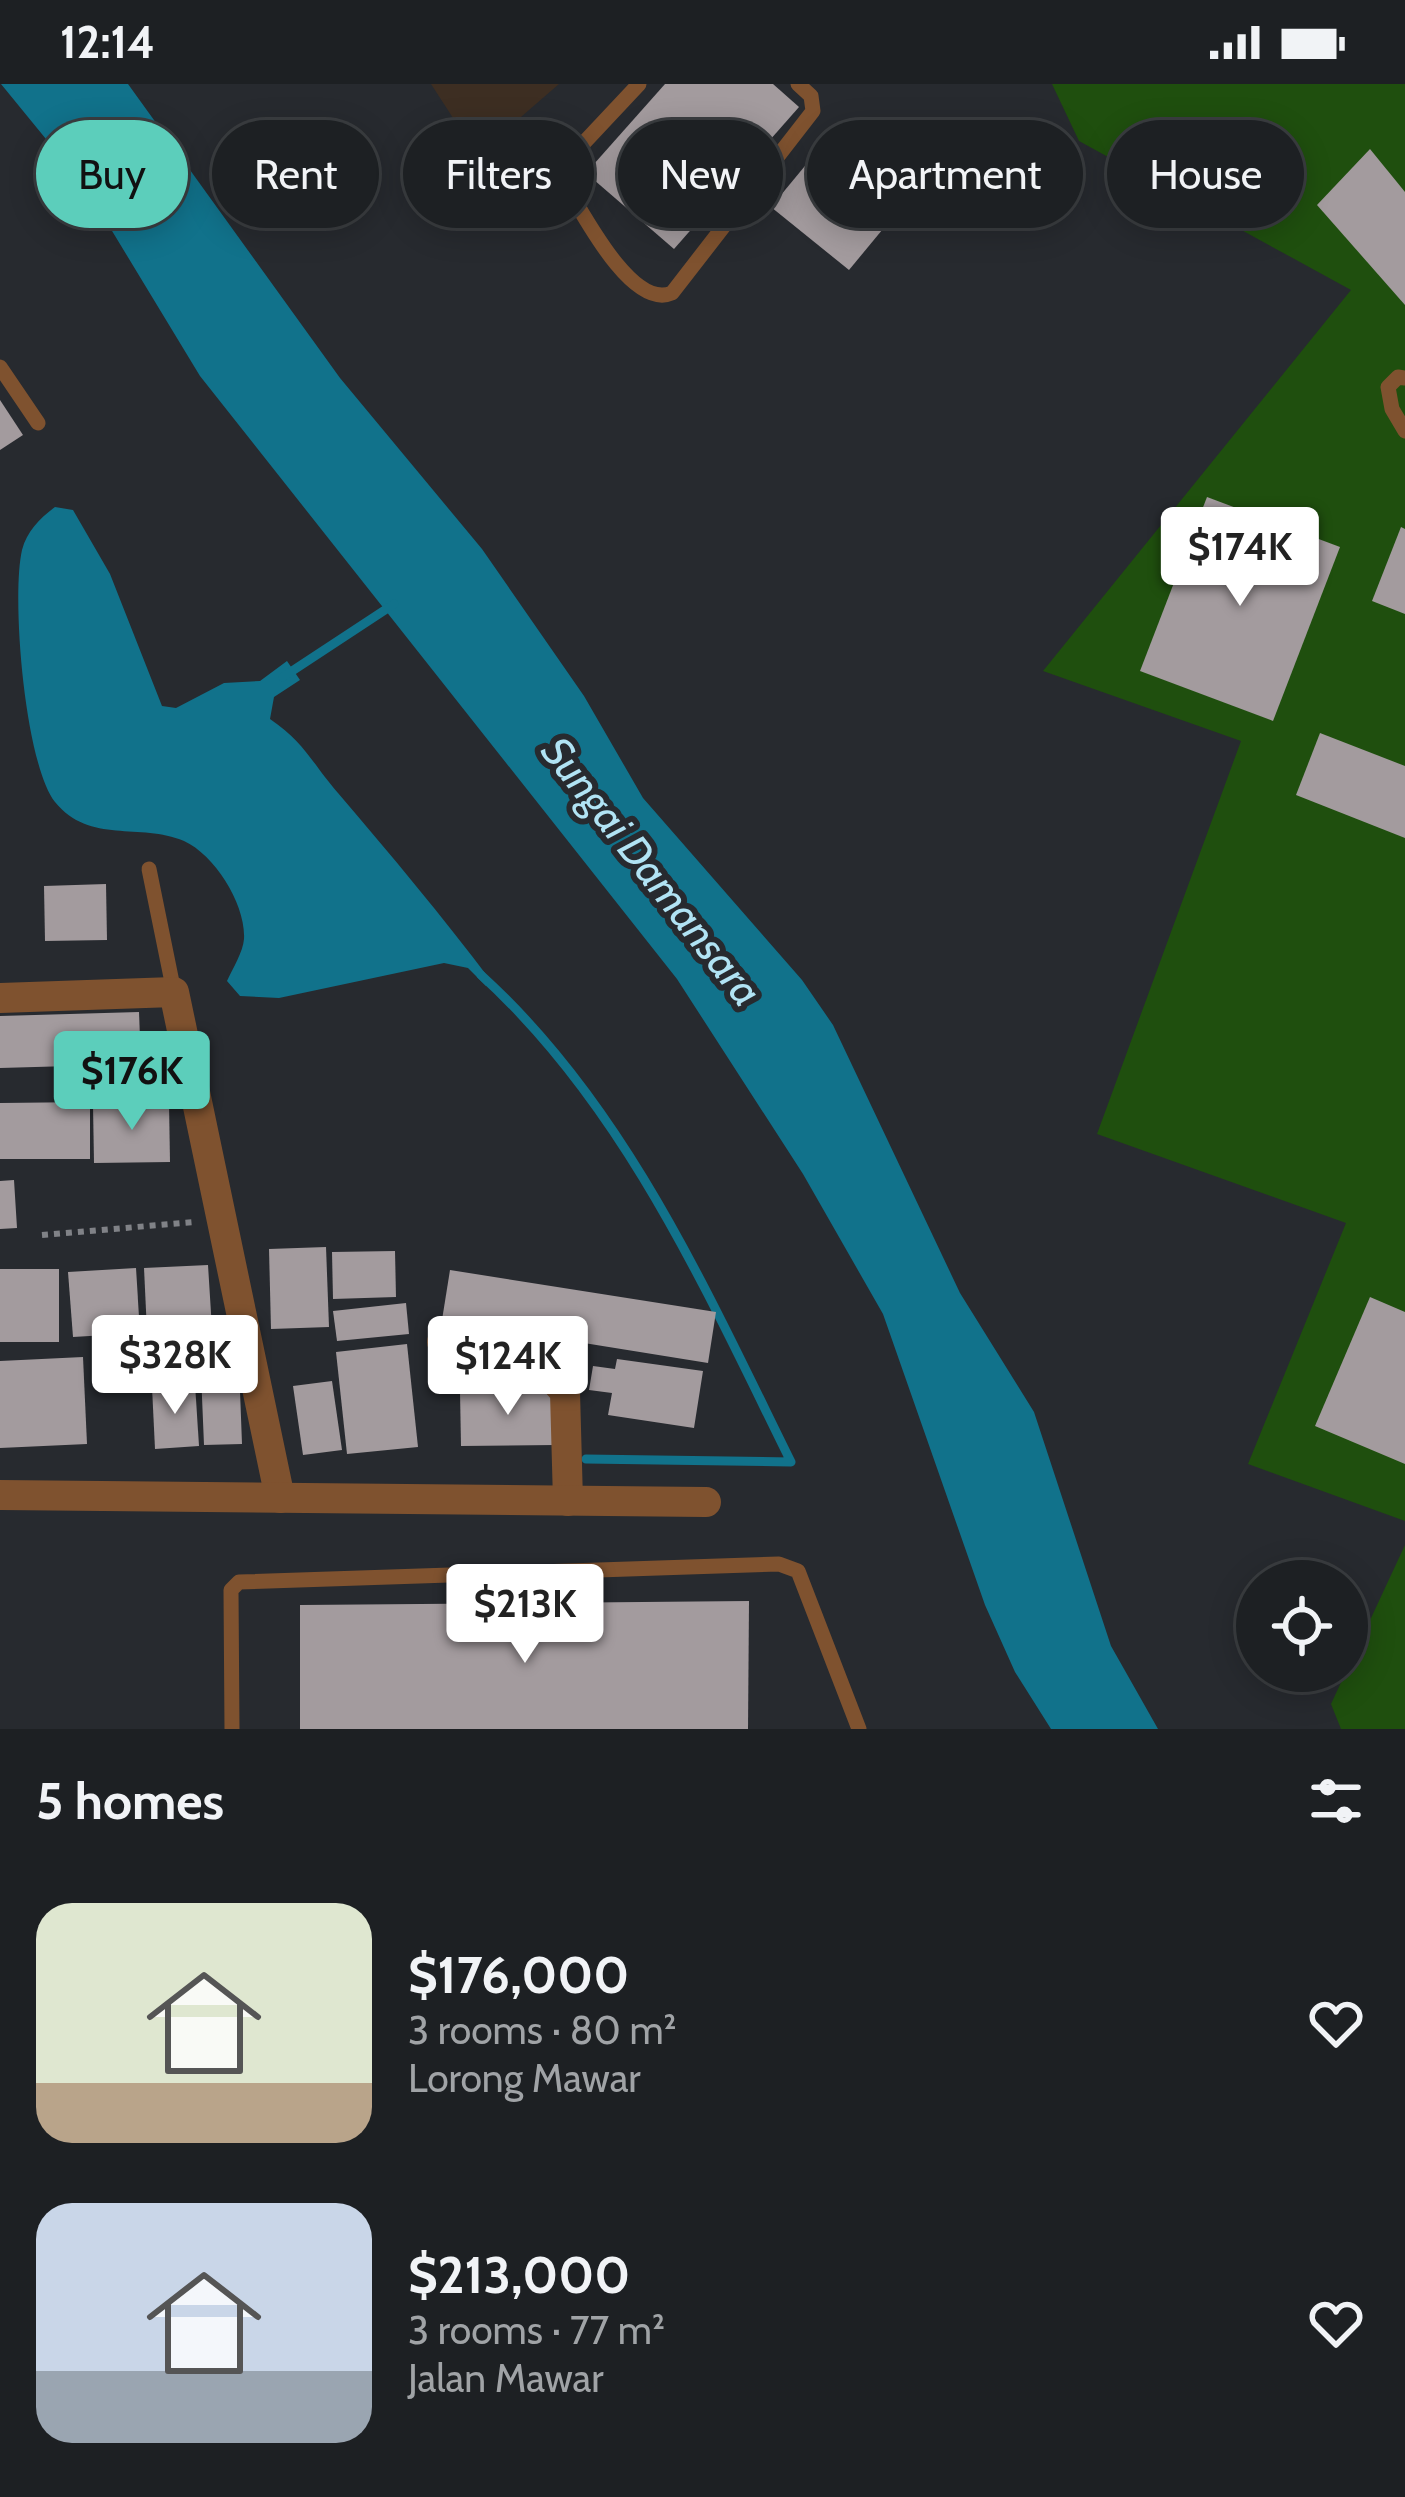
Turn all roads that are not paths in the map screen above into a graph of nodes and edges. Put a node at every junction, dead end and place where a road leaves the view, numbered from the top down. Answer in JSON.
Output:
{"nodes":[{"id":1,"x":639,"y":84,"type":"edge"},
{"id":2,"x":798,"y":84,"type":"edge"},
{"id":3,"x":0,"y":367,"type":"edge"},
{"id":4,"x":1405,"y":378,"type":"edge"},
{"id":5,"x":38,"y":423,"type":"dead end"},
{"id":6,"x":1405,"y":430,"type":"edge"},
{"id":7,"x":148,"y":869,"type":"dead end"},
{"id":8,"x":174,"y":992,"type":"junction"},
{"id":9,"x":0,"y":998,"type":"edge"},
{"id":10,"x":442,"y":1342,"type":"dead end"},
{"id":11,"x":0,"y":1495,"type":"edge"},
{"id":12,"x":280,"y":1498,"type":"junction"},
{"id":13,"x":568,"y":1501,"type":"junction"},
{"id":14,"x":706,"y":1502,"type":"dead end"},
{"id":15,"x":232,"y":1729,"type":"edge"},
{"id":16,"x":859,"y":1729,"type":"edge"}],
"edges":[{"from":1,"to":2,"type":"lane"},
{"from":3,"to":5,"type":"lane"},
{"from":4,"to":6,"type":"lane"},
{"from":7,"to":8,"type":"lane"},
{"from":8,"to":9,"type":"street"},
{"from":8,"to":12,"type":"street"},
{"from":10,"to":13,"type":"street"},
{"from":11,"to":12,"type":"street"},
{"from":12,"to":13,"type":"street"},
{"from":13,"to":14,"type":"street"},
{"from":15,"to":16,"type":"lane"}]}
